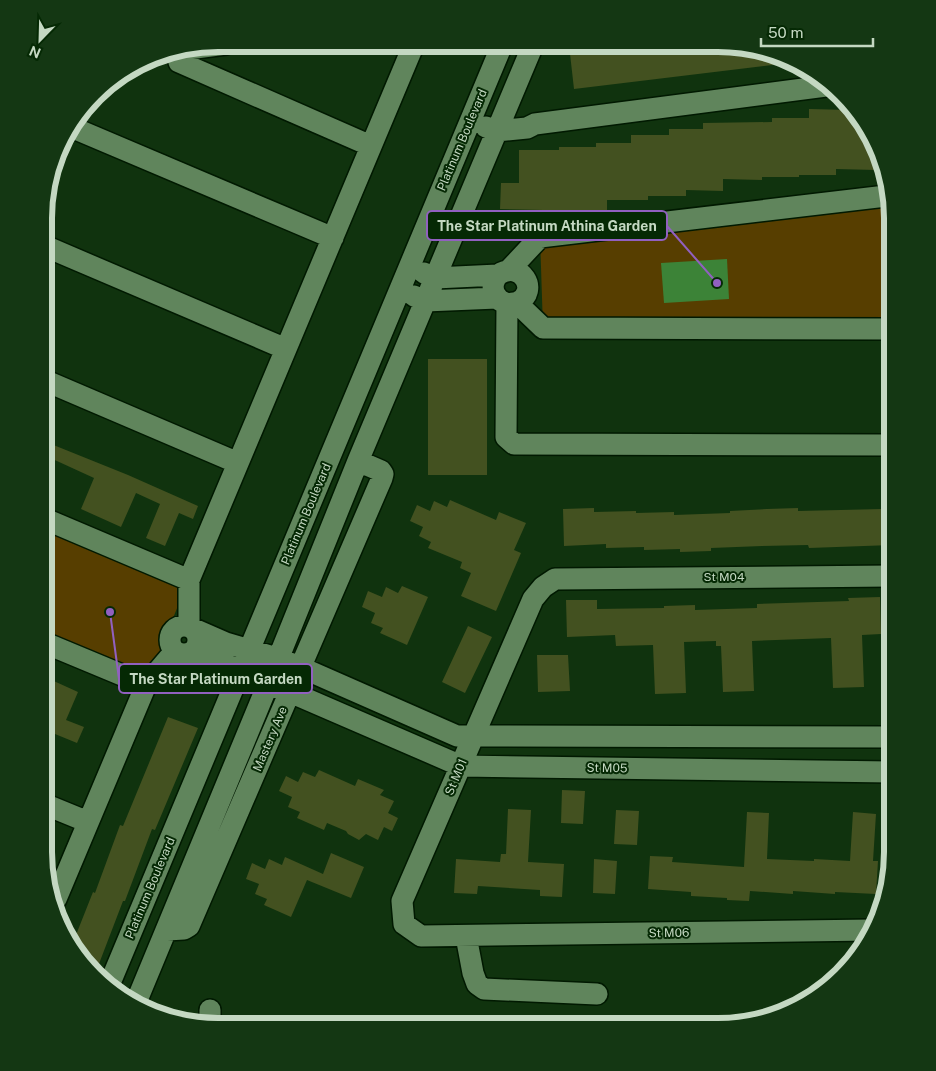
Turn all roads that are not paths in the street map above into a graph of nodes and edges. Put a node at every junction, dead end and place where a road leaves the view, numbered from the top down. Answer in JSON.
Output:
{"nodes":[{"id":1,"x":499,"y":52,"type":"edge"},
{"id":2,"x":529,"y":52,"type":"edge"},
{"id":3,"x":410,"y":53,"type":"edge"},
{"id":4,"x":178,"y":58,"type":"edge"},
{"id":5,"x":818,"y":87,"type":"edge"},
{"id":6,"x":472,"y":116,"type":"junction"},
{"id":7,"x":498,"y":127,"type":"junction"},
{"id":8,"x":78,"y":130,"type":"edge"},
{"id":9,"x":371,"y":146,"type":"junction"},
{"id":10,"x":881,"y":197,"type":"edge"},
{"id":11,"x":333,"y":238,"type":"junction"},
{"id":12,"x":52,"y":249,"type":"edge"},
{"id":13,"x":409,"y":267,"type":"junction"},
{"id":14,"x":504,"y":272,"type":"junction"},
{"id":15,"x":435,"y":278,"type":"junction"},
{"id":16,"x":400,"y":290,"type":"junction"},
{"id":17,"x":425,"y":301,"type":"junction"},
{"id":18,"x":507,"y":302,"type":"junction"},
{"id":19,"x":883,"y":329,"type":"edge"},
{"id":20,"x":286,"y":349,"type":"junction"},
{"id":21,"x":52,"y":384,"type":"edge"},
{"id":22,"x":883,"y":445,"type":"edge"},
{"id":23,"x":358,"y":461,"type":"junction"},
{"id":24,"x":238,"y":463,"type":"junction"},
{"id":25,"x":52,"y":522,"type":"edge"},
{"id":26,"x":883,"y":576,"type":"edge"},
{"id":27,"x":556,"y":579,"type":"joint"},
{"id":28,"x":189,"y":580,"type":"junction"},
{"id":29,"x":191,"y":628,"type":"junction"},
{"id":30,"x":53,"y":646,"type":"edge"},
{"id":31,"x":250,"y":650,"type":"junction"},
{"id":32,"x":182,"y":652,"type":"junction"},
{"id":33,"x":277,"y":658,"type":"junction"},
{"id":34,"x":300,"y":667,"type":"junction"},
{"id":35,"x":241,"y":671,"type":"junction"},
{"id":36,"x":268,"y":684,"type":"junction"},
{"id":37,"x":146,"y":685,"type":"junction"},
{"id":38,"x":290,"y":692,"type":"junction"},
{"id":39,"x":377,"y":701,"type":"junction"},
{"id":40,"x":366,"y":725,"type":"junction"},
{"id":41,"x":474,"y":736,"type":"junction"},
{"id":42,"x":883,"y":736,"type":"edge"},
{"id":43,"x":461,"y":766,"type":"junction"},
{"id":44,"x":883,"y":772,"type":"edge"},
{"id":45,"x":53,"y":808,"type":"edge"},
{"id":46,"x":88,"y":822,"type":"junction"},
{"id":47,"x":58,"y":894,"type":"edge"},
{"id":48,"x":167,"y":930,"type":"junction"},
{"id":49,"x":864,"y":930,"type":"edge"},
{"id":50,"x":466,"y":936,"type":"junction"},
{"id":51,"x":112,"y":979,"type":"edge"},
{"id":52,"x":597,"y":994,"type":"dead end"},
{"id":53,"x":138,"y":997,"type":"edge"}],
"edges":[{"from":1,"to":6,"type":"street","name":"Platinum Boulevard"},
{"from":2,"to":7,"type":"street"},
{"from":3,"to":9,"type":"street"},
{"from":4,"to":9,"type":"street"},
{"from":5,"to":7,"type":"street"},
{"from":6,"to":7,"type":"street"},
{"from":6,"to":13,"type":"street","name":"Platinum Boulevard"},
{"from":7,"to":15,"type":"street"},
{"from":8,"to":11,"type":"street"},
{"from":9,"to":11,"type":"street"},
{"from":10,"to":14,"type":"street"},
{"from":11,"to":20,"type":"street"},
{"from":12,"to":20,"type":"street"},
{"from":13,"to":15,"type":"street"},
{"from":13,"to":16,"type":"street","name":"Platinum Boulevard"},
{"from":14,"to":15,"type":"street"},
{"from":14,"to":18,"type":"street"},
{"from":14,"to":18,"type":"street"},
{"from":15,"to":17,"type":"street"},
{"from":16,"to":17,"type":"street"},
{"from":16,"to":31,"type":"street","name":"Platinum Boulevard"},
{"from":17,"to":18,"type":"street"},
{"from":17,"to":23,"type":"street"},
{"from":18,"to":19,"type":"street"},
{"from":18,"to":22,"type":"street"},
{"from":20,"to":24,"type":"street"},
{"from":21,"to":24,"type":"street"},
{"from":23,"to":33,"type":"street"},
{"from":23,"to":34,"type":"street","name":"Mastery Ave"},
{"from":24,"to":28,"type":"street"},
{"from":25,"to":28,"type":"street"},
{"from":26,"to":27,"type":"street","name":"St M04"},
{"from":27,"to":41,"type":"street","name":"St M01"},
{"from":28,"to":29,"type":"street"},
{"from":29,"to":31,"type":"street"},
{"from":29,"to":32,"type":"street"},
{"from":30,"to":37,"type":"street"},
{"from":31,"to":33,"type":"street"},
{"from":31,"to":35,"type":"street","name":"Platinum Boulevard"},
{"from":32,"to":35,"type":"street","name":"St M05"},
{"from":32,"to":37,"type":"street"},
{"from":33,"to":34,"type":"street"},
{"from":33,"to":36,"type":"street"},
{"from":34,"to":38,"type":"street","name":"Mastery Ave"},
{"from":34,"to":39,"type":"street"},
{"from":35,"to":36,"type":"street","name":"St M05"},
{"from":35,"to":51,"type":"street","name":"Platinum Boulevard"},
{"from":36,"to":38,"type":"street","name":"St M05"},
{"from":36,"to":48,"type":"street"},
{"from":37,"to":46,"type":"street"},
{"from":38,"to":40,"type":"street","name":"St M05"},
{"from":38,"to":48,"type":"street","name":"Mastery Ave"},
{"from":39,"to":40,"type":"street"},
{"from":39,"to":41,"type":"street"},
{"from":40,"to":43,"type":"street","name":"St M05"},
{"from":41,"to":42,"type":"street"},
{"from":41,"to":43,"type":"street","name":"St M01"},
{"from":43,"to":44,"type":"street","name":"St M05"},
{"from":43,"to":50,"type":"street","name":"St M01"},
{"from":45,"to":46,"type":"street"},
{"from":46,"to":47,"type":"street"},
{"from":48,"to":53,"type":"street"},
{"from":49,"to":50,"type":"street","name":"St M06"},
{"from":50,"to":52,"type":"street"}]}
